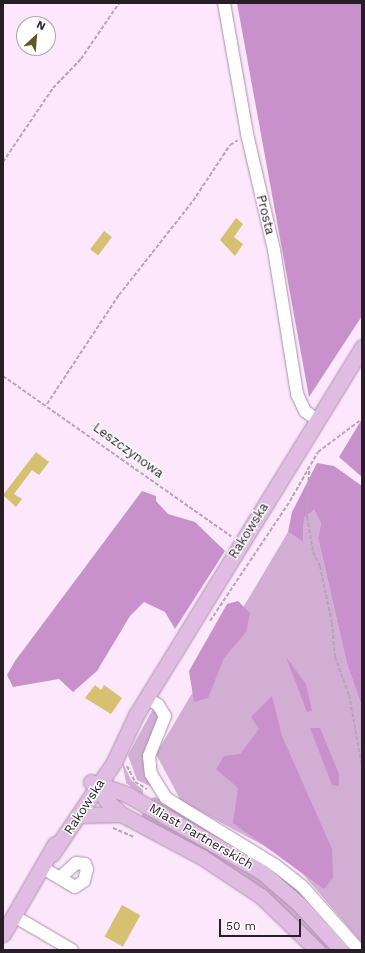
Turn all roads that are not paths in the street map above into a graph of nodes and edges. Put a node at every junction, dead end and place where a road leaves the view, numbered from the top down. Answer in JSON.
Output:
{"nodes":[{"id":1,"x":224,"y":3,"type":"edge"},
{"id":2,"x":362,"y":347,"type":"edge"},
{"id":3,"x":317,"y":420,"type":"junction"},
{"id":4,"x":147,"y":698,"type":"junction"},
{"id":5,"x":136,"y":715,"type":"junction"},
{"id":6,"x":120,"y":761,"type":"junction"},
{"id":7,"x":94,"y":784,"type":"junction"},
{"id":8,"x":128,"y":795,"type":"junction"},
{"id":9,"x":121,"y":814,"type":"junction"},
{"id":10,"x":81,"y":815,"type":"junction"},
{"id":11,"x":52,"y":854,"type":"junction"},
{"id":12,"x":43,"y":868,"type":"junction"},
{"id":13,"x":60,"y":878,"type":"junction"},
{"id":14,"x":14,"y":916,"type":"junction"},
{"id":15,"x":3,"y":934,"type":"edge"},
{"id":16,"x":72,"y":950,"type":"edge"},
{"id":17,"x":317,"y":950,"type":"edge"},
{"id":18,"x":341,"y":950,"type":"edge"},
{"id":19,"x":359,"y":950,"type":"edge"}],
"edges":[{"from":1,"to":3,"type":"street","name":"Prosta"},
{"from":2,"to":3,"type":"main road","name":"Rakowska"},
{"from":3,"to":4,"type":"main road","name":"Rakowska"},
{"from":4,"to":5,"type":"main road","name":"Rakowska"},
{"from":4,"to":19,"type":"street"},
{"from":5,"to":6,"type":"main road","name":"Rakowska"},
{"from":5,"to":7,"type":"main road","name":"Rakowska"},
{"from":6,"to":7,"type":"main road","name":"Rakowska"},
{"from":6,"to":8,"type":"main road","name":"Miast Partnerskich"},
{"from":7,"to":8,"type":"main road","name":"Miast Partnerskich"},
{"from":7,"to":9,"type":"main road","name":"Miast Partnerskich"},
{"from":7,"to":10,"type":"main road","name":"Rakowska"},
{"from":7,"to":11,"type":"main road","name":"Rakowska"},
{"from":8,"to":18,"type":"main road","name":"Miast Partnerskich"},
{"from":9,"to":10,"type":"main road"},
{"from":9,"to":17,"type":"main road","name":"Miast Partnerskich"},
{"from":10,"to":11,"type":"main road","name":"Rakowska"},
{"from":11,"to":12,"type":"main road","name":"Rakowska"},
{"from":12,"to":13,"type":"street"},
{"from":12,"to":14,"type":"main road","name":"Rakowska"},
{"from":13,"to":13,"type":"street"},
{"from":14,"to":15,"type":"main road","name":"Rakowska"},
{"from":14,"to":16,"type":"street"}]}
